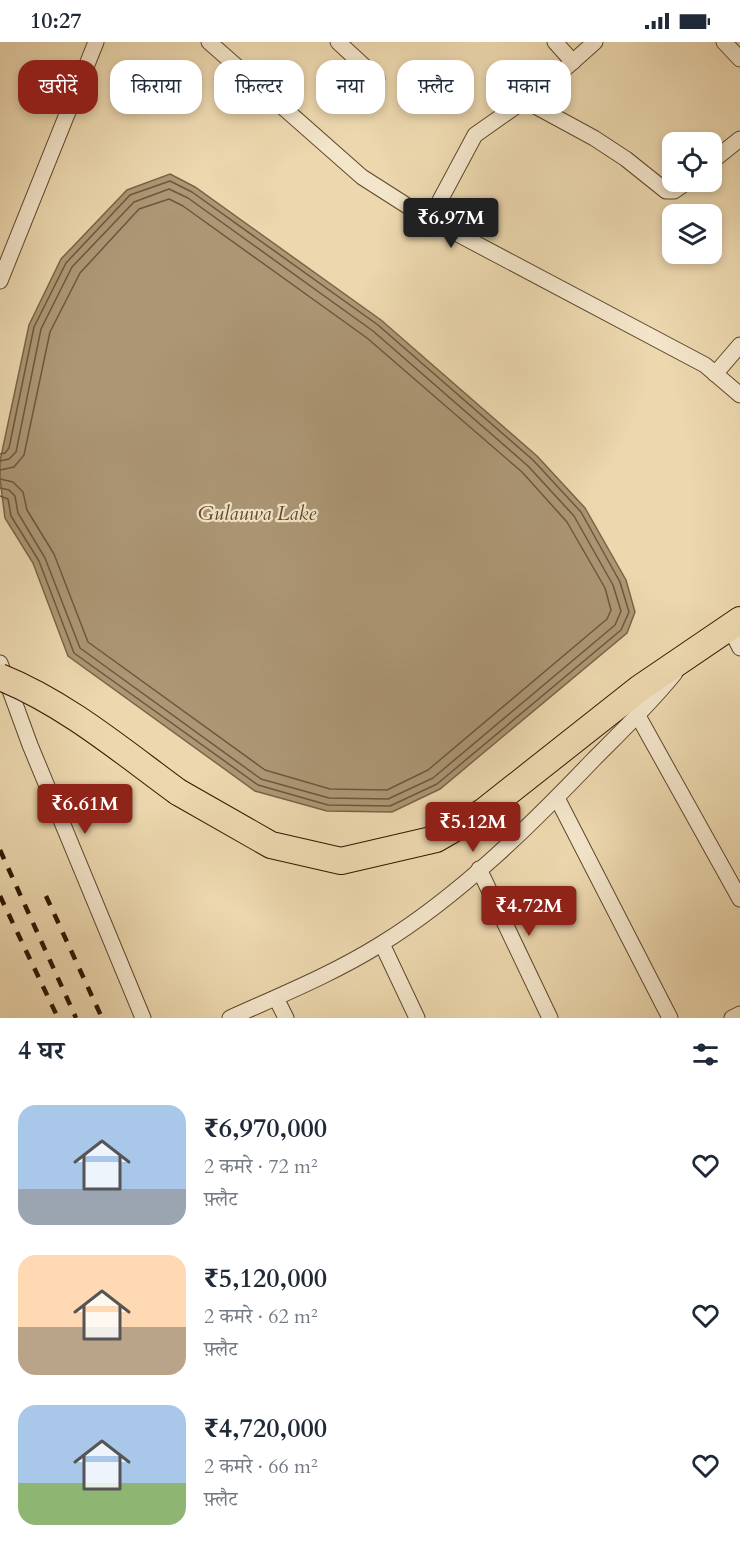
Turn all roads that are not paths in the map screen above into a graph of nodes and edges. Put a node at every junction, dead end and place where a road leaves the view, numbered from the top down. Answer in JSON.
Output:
{"nodes":[{"id":1,"x":96,"y":42,"type":"edge"},
{"id":2,"x":209,"y":42,"type":"edge"},
{"id":3,"x":338,"y":42,"type":"edge"},
{"id":4,"x":555,"y":42,"type":"edge"},
{"id":5,"x":596,"y":42,"type":"edge"},
{"id":6,"x":724,"y":42,"type":"edge"},
{"id":7,"x":740,"y":59,"type":"edge"},
{"id":8,"x":358,"y":60,"type":"edge"},
{"id":9,"x":573,"y":62,"type":"joint"},
{"id":10,"x":504,"y":114,"type":"edge"},
{"id":11,"x":550,"y":114,"type":"edge"},
{"id":12,"x":740,"y":139,"type":"edge"},
{"id":13,"x":722,"y":153,"type":"edge"},
{"id":14,"x":662,"y":188,"type":"edge"},
{"id":15,"x":430,"y":219,"type":"junction"},
{"id":16,"x":0,"y":281,"type":"edge"},
{"id":17,"x":740,"y":345,"type":"edge"},
{"id":18,"x":715,"y":374,"type":"junction"},
{"id":19,"x":740,"y":395,"type":"edge"},
{"id":20,"x":737,"y":632,"type":"edge"},
{"id":21,"x":690,"y":654,"type":"junction"},
{"id":22,"x":0,"y":663,"type":"edge"},
{"id":23,"x":0,"y":677,"type":"edge"},
{"id":24,"x":638,"y":716,"type":"junction"},
{"id":25,"x":557,"y":798,"type":"junction"},
{"id":26,"x":479,"y":869,"type":"junction"},
{"id":27,"x":740,"y":899,"type":"edge"},
{"id":28,"x":382,"y":944,"type":"junction"},
{"id":29,"x":276,"y":998,"type":"junction"},
{"id":30,"x":740,"y":1014,"type":"edge"},
{"id":31,"x":143,"y":1018,"type":"edge"},
{"id":32,"x":230,"y":1018,"type":"edge"},
{"id":33,"x":286,"y":1018,"type":"edge"},
{"id":34,"x":417,"y":1018,"type":"edge"},
{"id":35,"x":550,"y":1018,"type":"edge"},
{"id":36,"x":670,"y":1018,"type":"edge"},
{"id":37,"x":732,"y":1018,"type":"edge"}],
"edges":[{"from":1,"to":16,"type":"street"},
{"from":2,"to":15,"type":"street"},
{"from":3,"to":8,"type":"street"},
{"from":4,"to":9,"type":"street"},
{"from":5,"to":9,"type":"street"},
{"from":6,"to":7,"type":"street"},
{"from":10,"to":15,"type":"street"},
{"from":11,"to":14,"type":"street"},
{"from":12,"to":13,"type":"street"},
{"from":15,"to":18,"type":"street"},
{"from":17,"to":18,"type":"street"},
{"from":18,"to":19,"type":"street"},
{"from":20,"to":21,"type":"main road"},
{"from":21,"to":23,"type":"main road","bridge":true},
{"from":21,"to":24,"type":"street"},
{"from":22,"to":31,"type":"street"},
{"from":24,"to":25,"type":"street"},
{"from":24,"to":27,"type":"street"},
{"from":25,"to":26,"type":"street"},
{"from":25,"to":36,"type":"street"},
{"from":26,"to":28,"type":"street"},
{"from":26,"to":35,"type":"street"},
{"from":28,"to":29,"type":"street"},
{"from":28,"to":34,"type":"street"},
{"from":29,"to":32,"type":"street"},
{"from":29,"to":33,"type":"street"},
{"from":30,"to":37,"type":"street"}]}
